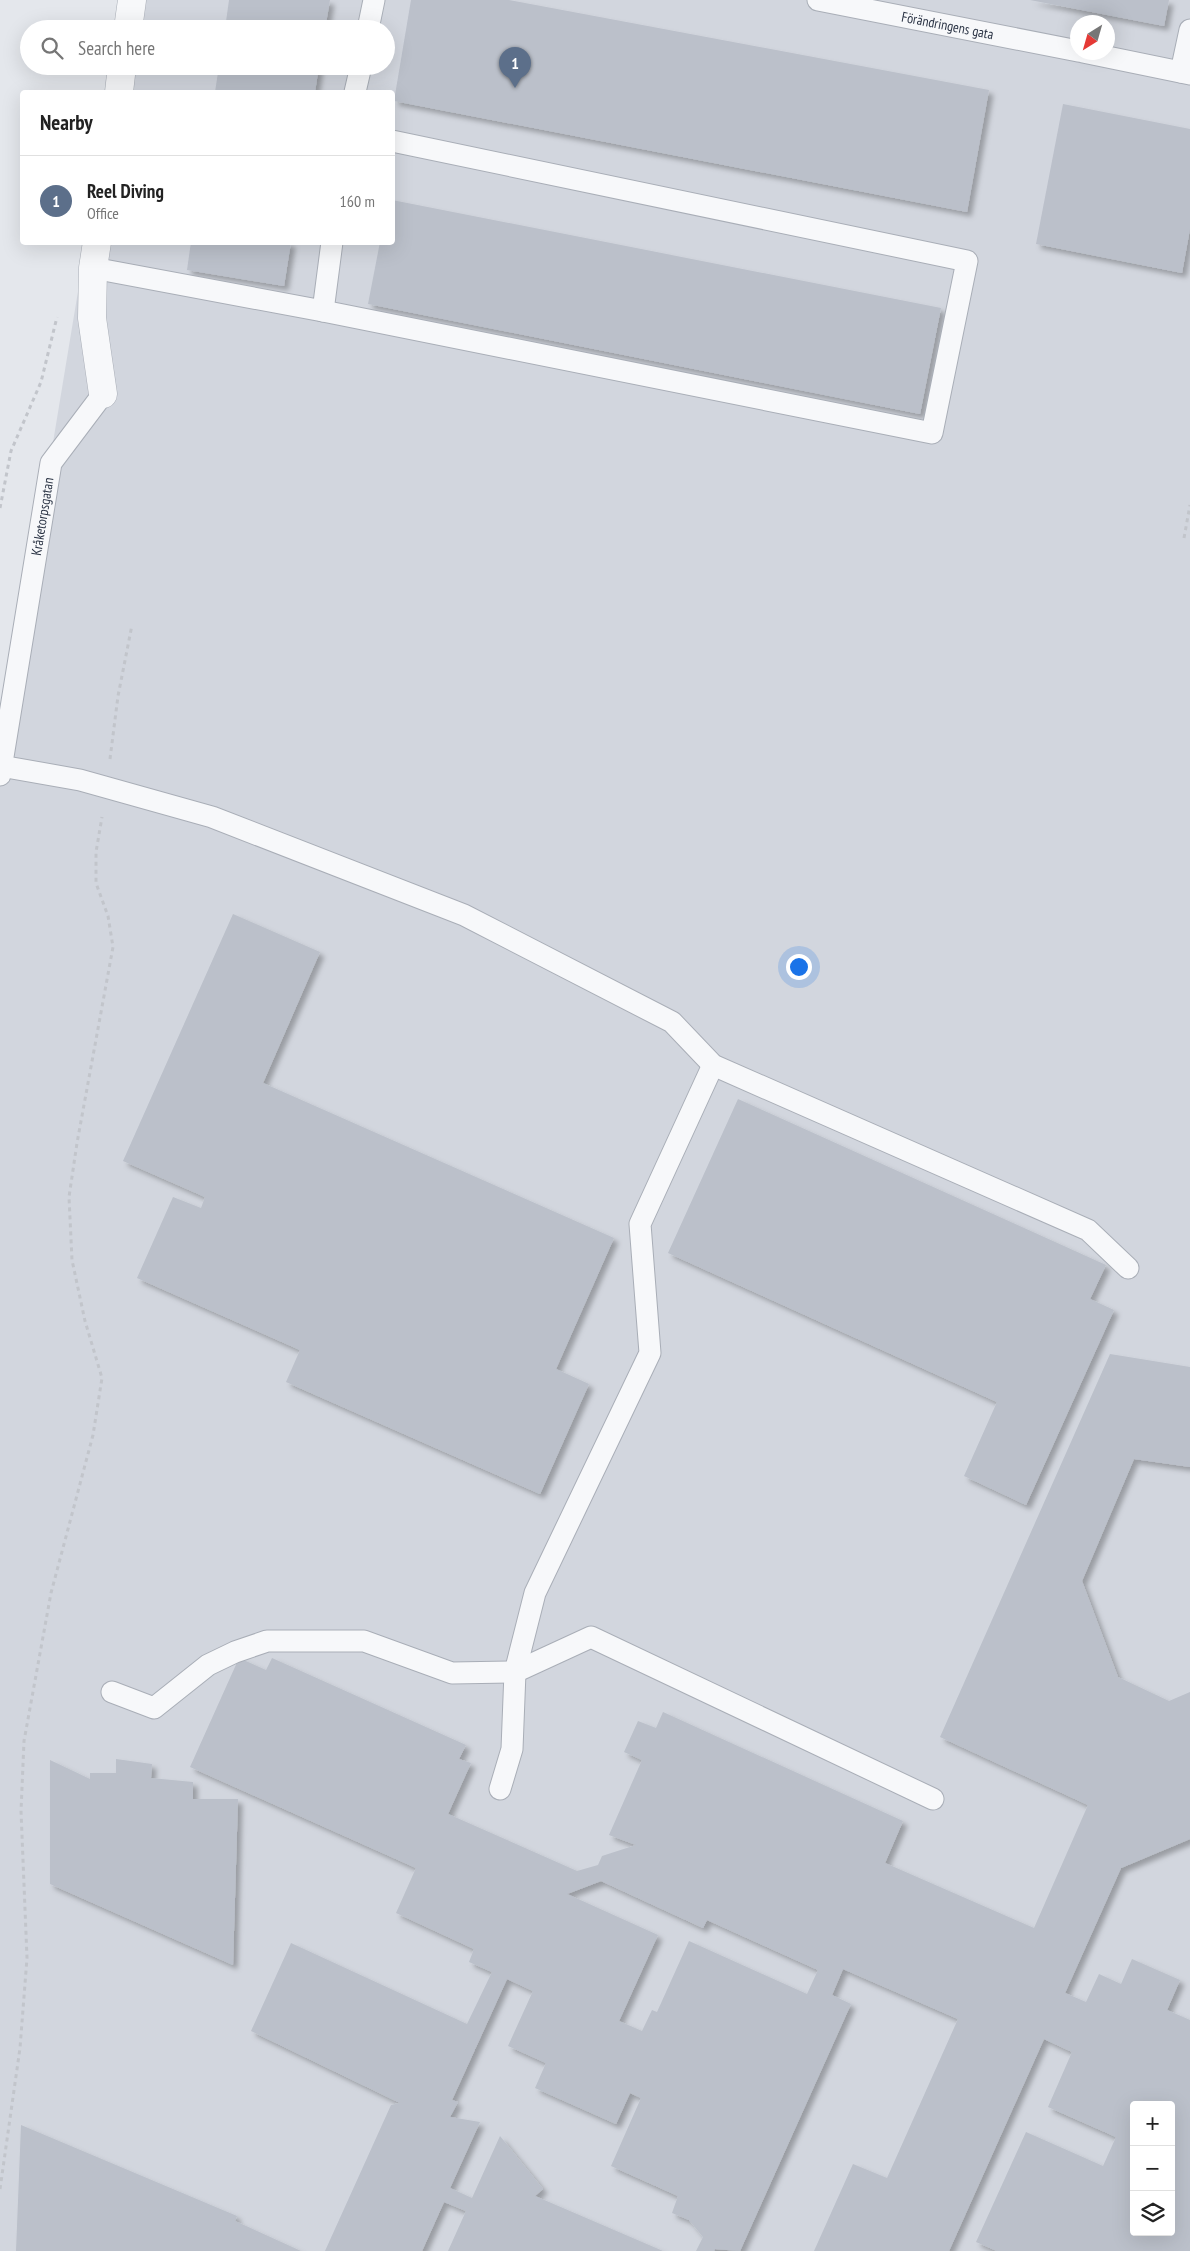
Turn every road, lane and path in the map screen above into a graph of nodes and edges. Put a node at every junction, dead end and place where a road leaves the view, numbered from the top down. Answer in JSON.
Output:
{"nodes":[{"id":1,"x":132,"y":0,"type":"edge"},
{"id":2,"x":374,"y":0,"type":"edge"},
{"id":3,"x":818,"y":0,"type":"edge"},
{"id":4,"x":129,"y":20,"type":"edge"},
{"id":5,"x":370,"y":20,"type":"edge"},
{"id":6,"x":1190,"y":30,"type":"edge"},
{"id":7,"x":1070,"y":50,"type":"edge"},
{"id":8,"x":1115,"y":59,"type":"edge"},
{"id":9,"x":1186,"y":73,"type":"edge"},
{"id":10,"x":121,"y":75,"type":"edge"},
{"id":11,"x":359,"y":75,"type":"edge"},
{"id":12,"x":119,"y":90,"type":"edge"},
{"id":13,"x":356,"y":90,"type":"edge"},
{"id":14,"x":395,"y":142,"type":"edge"},
{"id":15,"x":332,"y":245,"type":"edge"},
{"id":16,"x":95,"y":255,"type":"edge"},
{"id":17,"x":323,"y":311,"type":"junction"},
{"id":18,"x":57,"y":315,"type":"dead end"},
{"id":19,"x":103,"y":394,"type":"joint"},
{"id":20,"x":1190,"y":505,"type":"edge"},
{"id":21,"x":0,"y":508,"type":"edge"},
{"id":22,"x":1184,"y":538,"type":"dead end"},
{"id":23,"x":132,"y":625,"type":"dead end"},
{"id":24,"x":1,"y":770,"type":"edge"},
{"id":25,"x":106,"y":788,"type":"junction"},
{"id":26,"x":713,"y":1066,"type":"junction"},
{"id":27,"x":1128,"y":1268,"type":"dead end"},
{"id":28,"x":515,"y":1672,"type":"junction"},
{"id":29,"x":112,"y":1692,"type":"dead end"},
{"id":30,"x":500,"y":1789,"type":"dead end"},
{"id":31,"x":933,"y":1799,"type":"dead end"},
{"id":32,"x":0,"y":2189,"type":"edge"}],
"edges":[{"from":1,"to":4,"type":"street"},
{"from":2,"to":5,"type":"lane"},
{"from":3,"to":7,"type":"lane","name":"Förändringens gata"},
{"from":6,"to":9,"type":"lane"},
{"from":8,"to":9,"type":"lane"},
{"from":10,"to":12,"type":"street"},
{"from":11,"to":13,"type":"lane"},
{"from":14,"to":17,"type":"lane"},
{"from":15,"to":17,"type":"lane"},
{"from":16,"to":17,"type":"lane"},
{"from":16,"to":19,"type":"street","name":"Kråketorpsgatan"},
{"from":18,"to":21,"type":"path"},
{"from":19,"to":24,"type":"lane","name":"Kråketorpsgatan"},
{"from":20,"to":22,"type":"path"},
{"from":23,"to":25,"type":"path"},
{"from":24,"to":25,"type":"lane"},
{"from":25,"to":26,"type":"lane"},
{"from":25,"to":32,"type":"path"},
{"from":26,"to":27,"type":"lane"},
{"from":26,"to":28,"type":"lane"},
{"from":28,"to":29,"type":"lane"},
{"from":28,"to":30,"type":"lane"},
{"from":28,"to":31,"type":"lane"}]}
